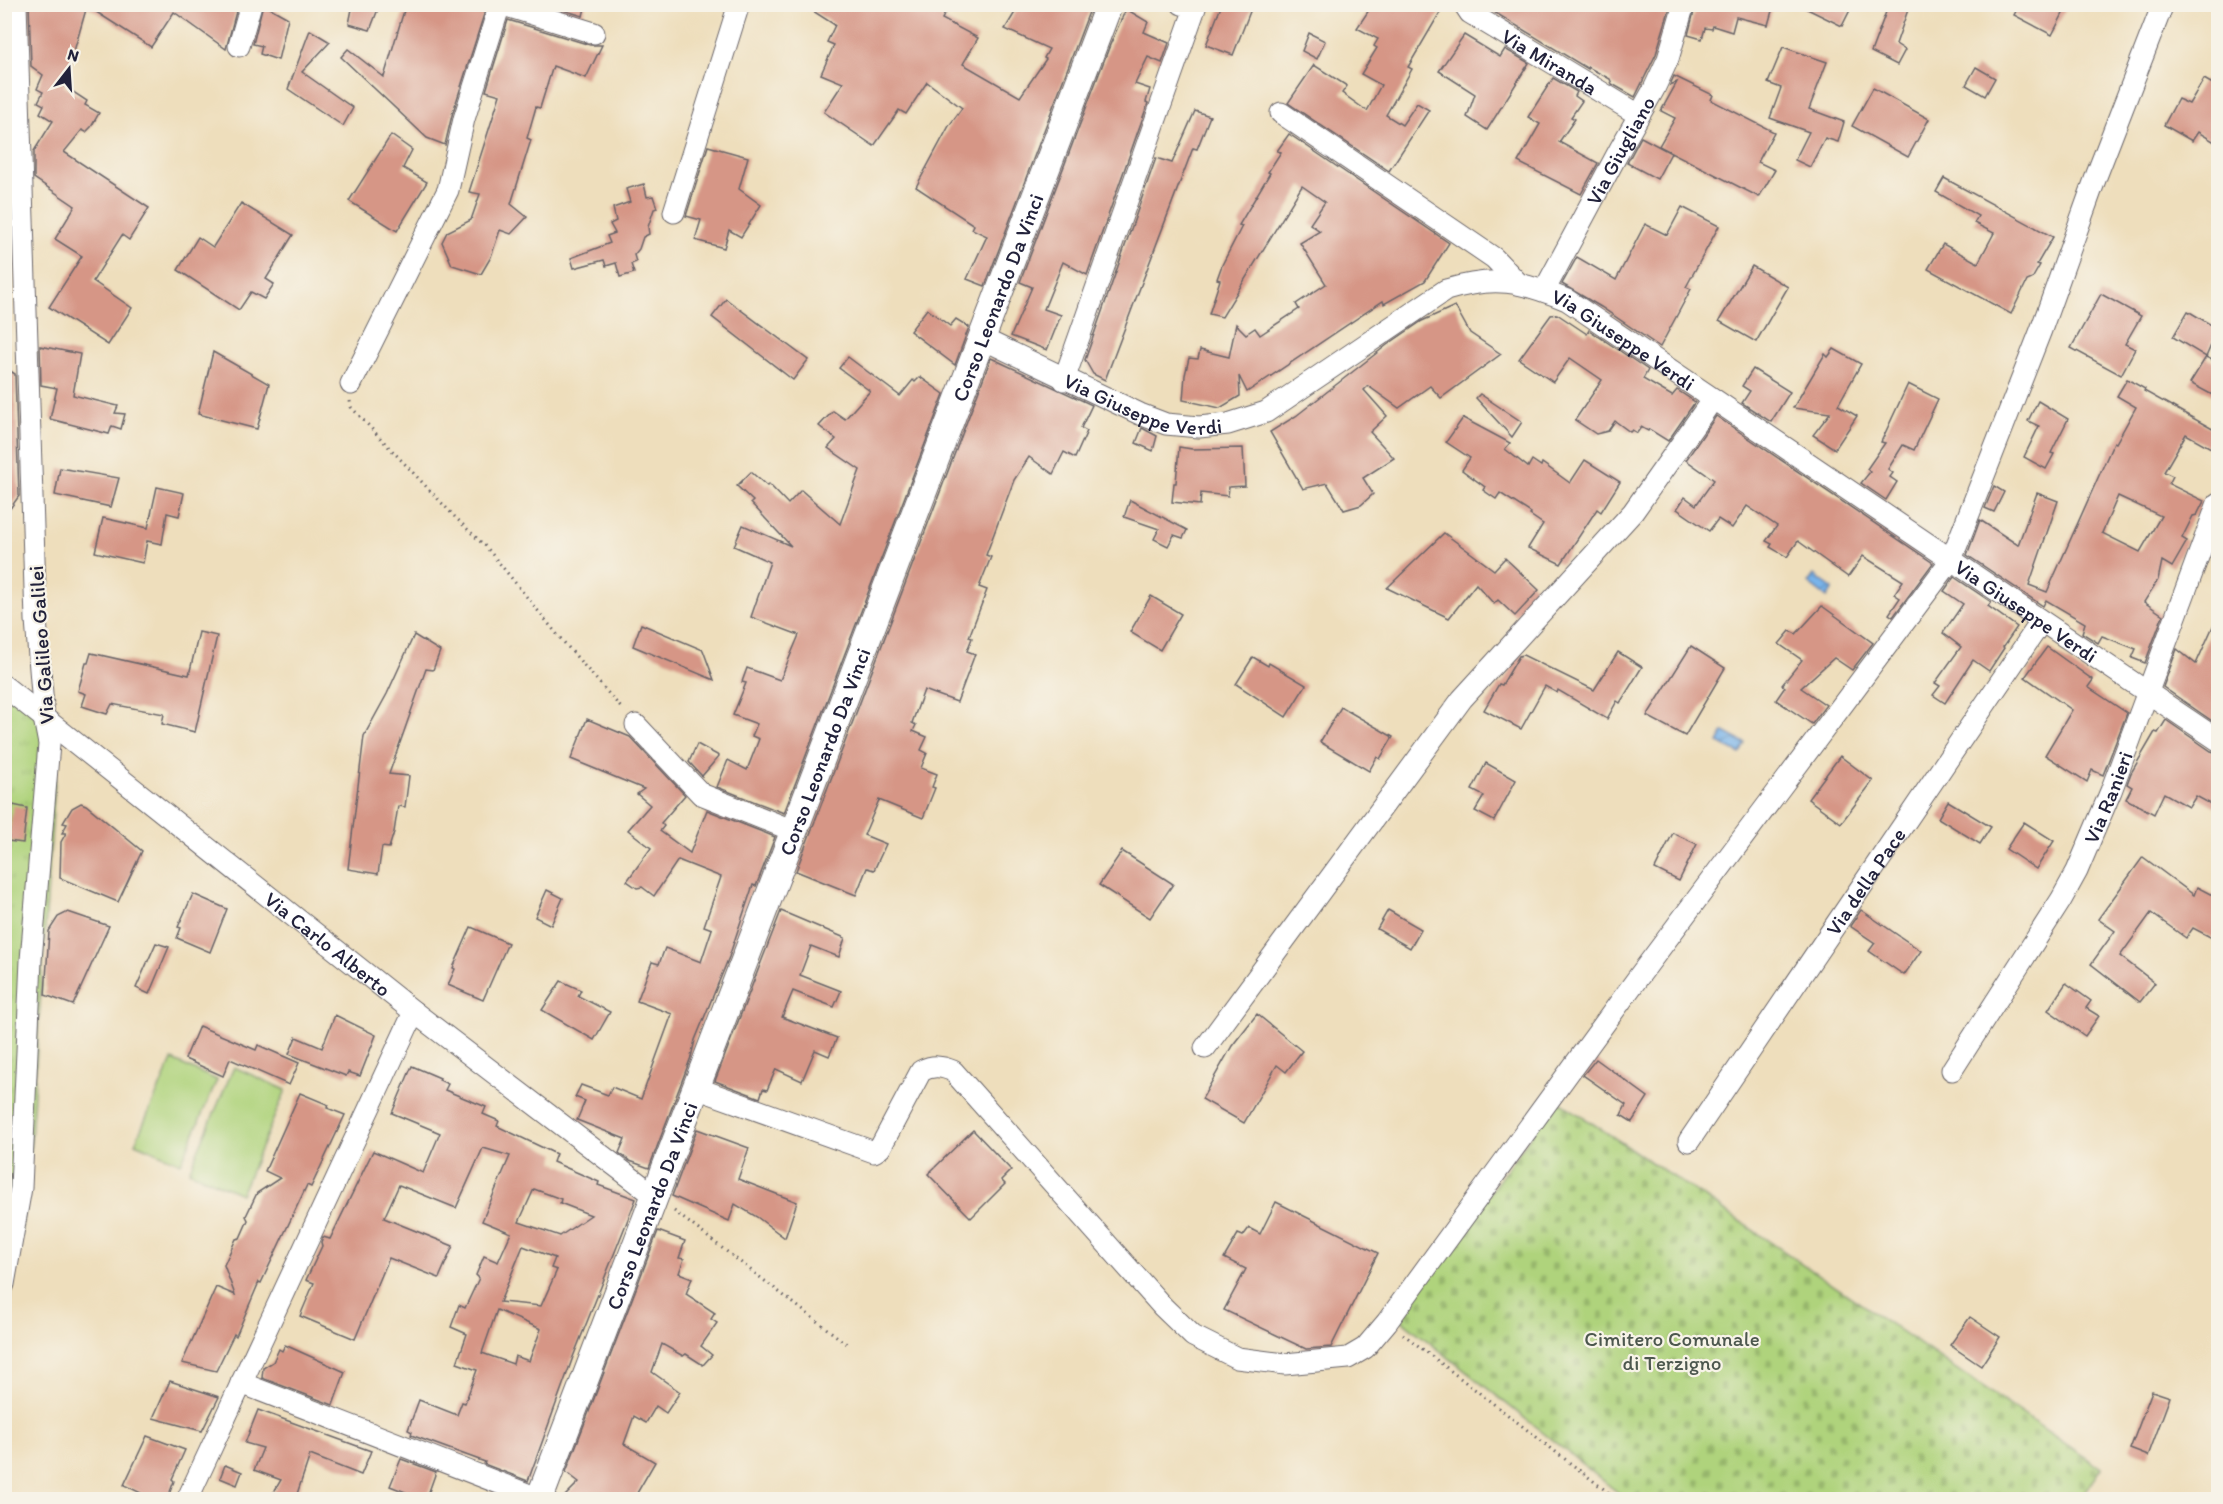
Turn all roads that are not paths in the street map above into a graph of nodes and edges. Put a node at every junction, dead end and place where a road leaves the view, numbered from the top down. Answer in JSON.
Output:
{"nodes":[{"id":1,"x":16,"y":4,"type":"edge"},
{"id":2,"x":251,"y":4,"type":"edge"},
{"id":3,"x":739,"y":4,"type":"edge"},
{"id":4,"x":1109,"y":4,"type":"edge"},
{"id":5,"x":1182,"y":4,"type":"edge"},
{"id":6,"x":1464,"y":4,"type":"edge"},
{"id":7,"x":1684,"y":4,"type":"edge"},
{"id":8,"x":2163,"y":4,"type":"edge"},
{"id":9,"x":594,"y":33,"type":"dead end"},
{"id":10,"x":239,"y":46,"type":"dead end"},
{"id":11,"x":1281,"y":113,"type":"dead end"},
{"id":12,"x":1639,"y":115,"type":"junction"},
{"id":13,"x":674,"y":212,"type":"dead end"},
{"id":14,"x":1519,"y":284,"type":"junction"},
{"id":15,"x":1544,"y":291,"type":"junction"},
{"id":16,"x":981,"y":338,"type":"junction"},
{"id":17,"x":1064,"y":380,"type":"junction"},
{"id":18,"x":351,"y":384,"type":"road end"},
{"id":19,"x":1713,"y":399,"type":"junction"},
{"id":20,"x":2218,"y":502,"type":"edge"},
{"id":21,"x":1951,"y":560,"type":"junction"},
{"id":22,"x":2041,"y":622,"type":"junction"},
{"id":23,"x":4,"y":686,"type":"edge"},
{"id":24,"x":2147,"y":692,"type":"junction"},
{"id":25,"x":44,"y":718,"type":"junction"},
{"id":26,"x":636,"y":725,"type":"road end"},
{"id":27,"x":2218,"y":740,"type":"edge"},
{"id":28,"x":794,"y":831,"type":"junction"},
{"id":29,"x":414,"y":1012,"type":"junction"},
{"id":30,"x":1205,"y":1048,"type":"dead end"},
{"id":31,"x":1952,"y":1070,"type":"dead end"},
{"id":32,"x":696,"y":1088,"type":"junction"},
{"id":33,"x":1689,"y":1141,"type":"dead end"},
{"id":34,"x":655,"y":1196,"type":"junction"},
{"id":35,"x":4,"y":1284,"type":"edge"},
{"id":36,"x":241,"y":1383,"type":"junction"},
{"id":37,"x":540,"y":1499,"type":"edge"},
{"id":38,"x":187,"y":1500,"type":"edge"}],
"edges":[{"from":1,"to":25,"type":"street","name":"Via Galileo Galilei"},
{"from":2,"to":10,"type":"street"},
{"from":3,"to":13,"type":"street"},
{"from":4,"to":16,"type":"main road","name":"Corso Leonardo Da Vinci"},
{"from":5,"to":17,"type":"street"},
{"from":6,"to":12,"type":"street","name":"Via Miranda"},
{"from":7,"to":12,"type":"street","name":"Via Giugliano"},
{"from":8,"to":21,"type":"street"},
{"from":9,"to":18,"type":"street"},
{"from":11,"to":14,"type":"street"},
{"from":12,"to":15,"type":"street","name":"Via Giugliano"},
{"from":14,"to":15,"type":"street","name":"Via Giuseppe Verdi"},
{"from":14,"to":17,"type":"street","name":"Via Giuseppe Verdi"},
{"from":15,"to":19,"type":"street","name":"Via Giuseppe Verdi"},
{"from":16,"to":17,"type":"street","name":"Via Giuseppe Verdi"},
{"from":16,"to":28,"type":"main road","name":"Corso Leonardo Da Vinci"},
{"from":19,"to":21,"type":"street","name":"Via Giuseppe Verdi"},
{"from":19,"to":30,"type":"street"},
{"from":20,"to":24,"type":"street","name":"Via Ranieri"},
{"from":21,"to":22,"type":"street","name":"Via Giuseppe Verdi"},
{"from":21,"to":32,"type":"street"},
{"from":22,"to":24,"type":"street","name":"Via Giuseppe Verdi"},
{"from":22,"to":33,"type":"street","name":"Via della Pace"},
{"from":23,"to":25,"type":"street","name":"Via Carlo Alberto"},
{"from":24,"to":27,"type":"street","name":"Via Giuseppe Verdi"},
{"from":24,"to":31,"type":"street","name":"Via Ranieri"},
{"from":25,"to":29,"type":"street","name":"Via Carlo Alberto"},
{"from":25,"to":35,"type":"street","name":"Via Galileo Galilei"},
{"from":26,"to":28,"type":"street"},
{"from":28,"to":32,"type":"main road","name":"Corso Leonardo Da Vinci"},
{"from":29,"to":34,"type":"street","name":"Via Carlo Alberto"},
{"from":29,"to":36,"type":"street"},
{"from":32,"to":34,"type":"main road","name":"Corso Leonardo Da Vinci"},
{"from":34,"to":37,"type":"main road","name":"Corso Leonardo Da Vinci"},
{"from":36,"to":37,"type":"street"},
{"from":36,"to":38,"type":"street"}]}
